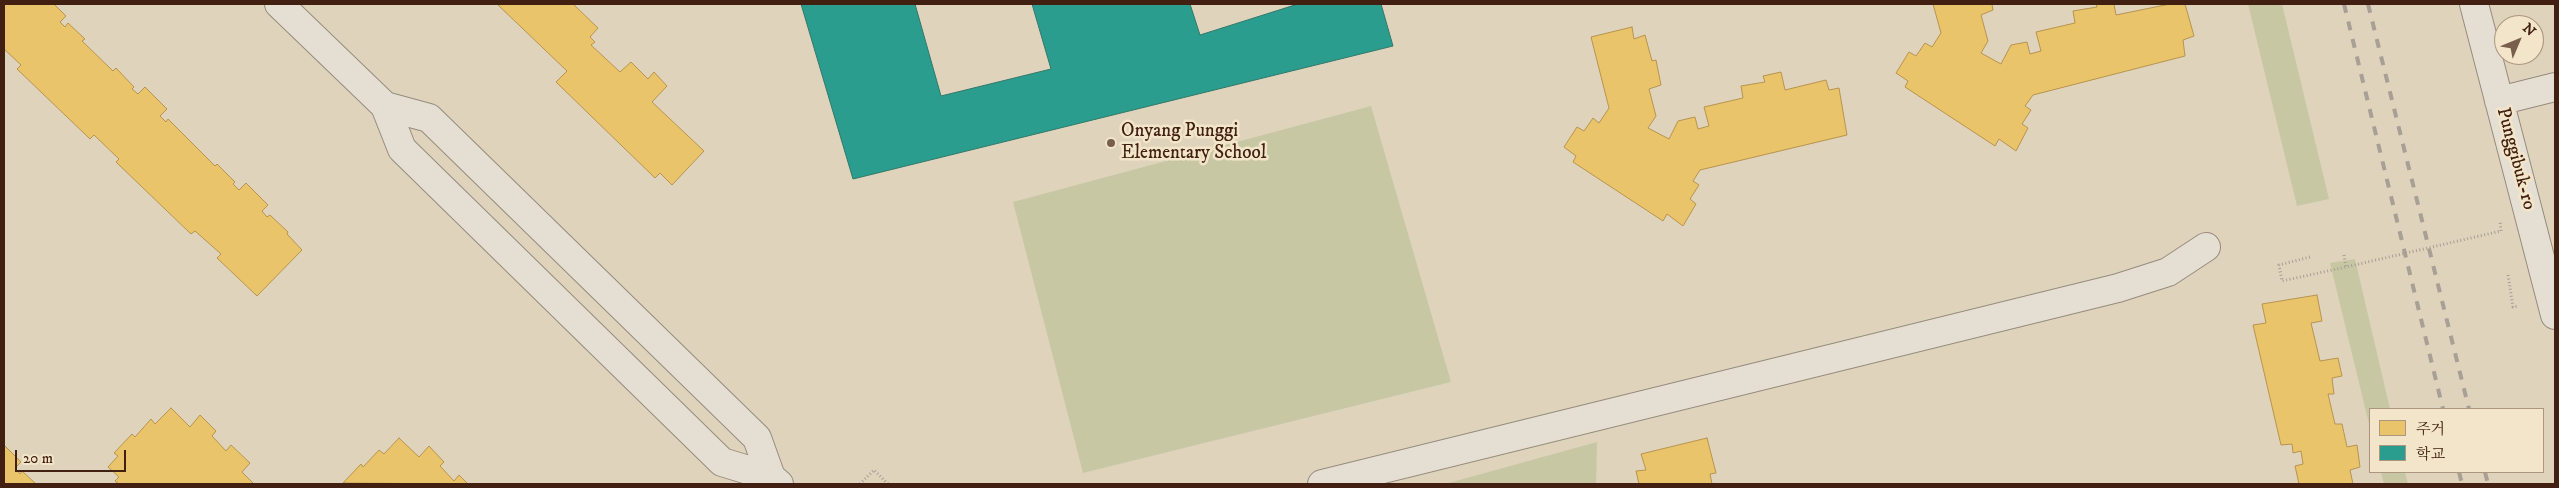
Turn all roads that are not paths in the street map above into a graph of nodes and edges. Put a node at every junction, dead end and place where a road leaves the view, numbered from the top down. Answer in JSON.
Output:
{"nodes":[{"id":1,"x":279,"y":4,"type":"edge"},
{"id":2,"x":2474,"y":4,"type":"edge"},
{"id":3,"x":2555,"y":87,"type":"edge"},
{"id":4,"x":2499,"y":101,"type":"junction"},
{"id":5,"x":385,"y":106,"type":"junction"},
{"id":6,"x":2206,"y":247,"type":"dead end"},
{"id":7,"x":2555,"y":315,"type":"edge"},
{"id":8,"x":775,"y":480,"type":"edge"},
{"id":9,"x":1322,"y":484,"type":"edge"}],
"edges":[{"from":1,"to":5,"type":"street"},
{"from":2,"to":4,"type":"street","name":"Punggibuk-ro"},
{"from":3,"to":4,"type":"street"},
{"from":4,"to":7,"type":"street","name":"Punggibuk-ro"},
{"from":5,"to":8,"type":"street"},
{"from":5,"to":8,"type":"street"},
{"from":6,"to":9,"type":"street"}]}
